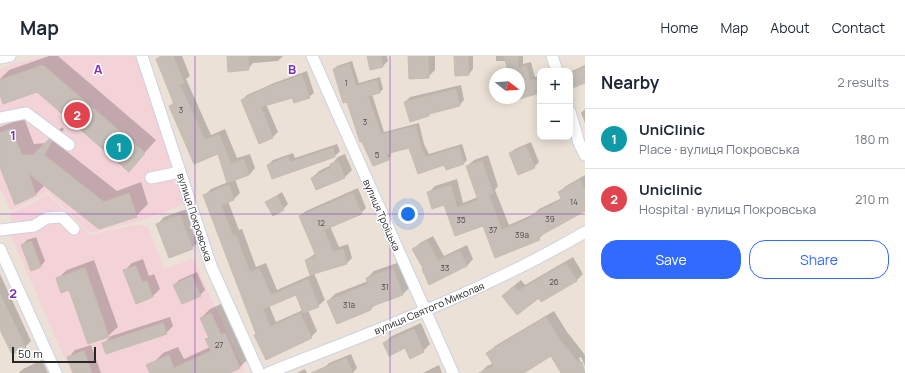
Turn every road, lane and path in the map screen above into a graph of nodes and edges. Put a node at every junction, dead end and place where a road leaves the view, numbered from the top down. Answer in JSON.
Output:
{"nodes":[{"id":1,"x":10,"y":56,"type":"edge"},
{"id":2,"x":142,"y":56,"type":"edge"},
{"id":3,"x":312,"y":56,"type":"edge"},
{"id":4,"x":552,"y":56,"type":"edge"},
{"id":5,"x":0,"y":58,"type":"edge"},
{"id":6,"x":556,"y":68,"type":"edge"},
{"id":7,"x":0,"y":118,"type":"edge"},
{"id":8,"x":573,"y":122,"type":"edge"},
{"id":9,"x":69,"y":145,"type":"dead end"},
{"id":10,"x":585,"y":155,"type":"edge"},
{"id":11,"x":180,"y":172,"type":"junction"},
{"id":12,"x":151,"y":178,"type":"dead end"},
{"id":13,"x":74,"y":228,"type":"dead end"},
{"id":14,"x":0,"y":230,"type":"edge"},
{"id":15,"x":585,"y":232,"type":"edge"},
{"id":16,"x":0,"y":249,"type":"edge"},
{"id":17,"x":425,"y":311,"type":"junction"},
{"id":18,"x":56,"y":373,"type":"edge"},
{"id":19,"x":259,"y":373,"type":"edge"},
{"id":20,"x":268,"y":373,"type":"edge"},
{"id":21,"x":453,"y":373,"type":"edge"}],
"edges":[{"from":1,"to":5,"type":"street"},
{"from":2,"to":11,"type":"street","name":"вулиця Покровська"},
{"from":3,"to":17,"type":"street","name":"вулиця Троїцька"},
{"from":4,"to":6,"type":"street"},
{"from":7,"to":9,"type":"street"},
{"from":8,"to":10,"type":"street"},
{"from":11,"to":12,"type":"street"},
{"from":11,"to":19,"type":"street","name":"вулиця Покровська"},
{"from":13,"to":14,"type":"street"},
{"from":15,"to":17,"type":"street","name":"вулиця Святого Миколая"},
{"from":16,"to":18,"type":"street"},
{"from":17,"to":20,"type":"street","name":"вулиця Святого Миколая"},
{"from":17,"to":21,"type":"street","name":"вулиця Троїцька"}]}
